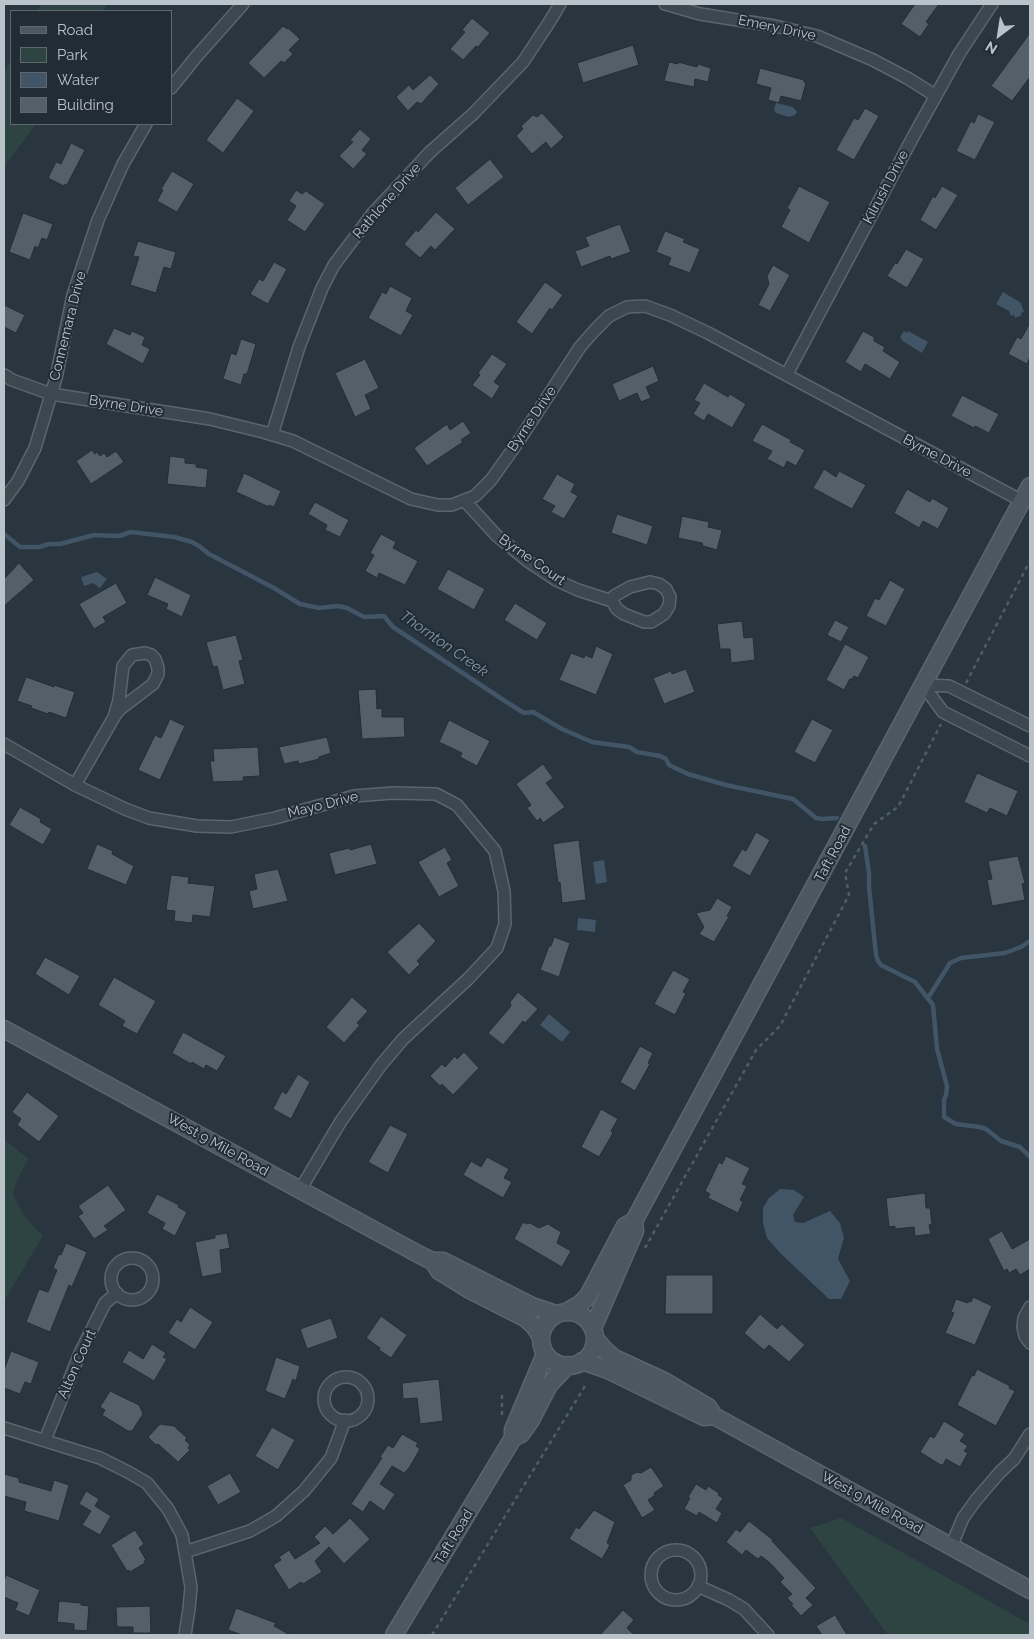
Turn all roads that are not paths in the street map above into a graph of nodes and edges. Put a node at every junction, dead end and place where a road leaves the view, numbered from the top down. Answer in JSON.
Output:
{"nodes":[{"id":1,"x":243,"y":4,"type":"edge"},
{"id":2,"x":560,"y":4,"type":"edge"},
{"id":3,"x":665,"y":4,"type":"edge"},
{"id":4,"x":992,"y":4,"type":"edge"},
{"id":5,"x":172,"y":87,"type":"edge"},
{"id":6,"x":936,"y":96,"type":"junction"},
{"id":7,"x":145,"y":125,"type":"edge"},
{"id":8,"x":787,"y":374,"type":"junction"},
{"id":9,"x":4,"y":375,"type":"edge"},
{"id":10,"x":51,"y":394,"type":"junction"},
{"id":11,"x":272,"y":435,"type":"junction"},
{"id":12,"x":1030,"y":486,"type":"edge"},
{"id":13,"x":4,"y":500,"type":"edge"},
{"id":14,"x":464,"y":500,"type":"junction"},
{"id":15,"x":1022,"y":501,"type":"junction"},
{"id":16,"x":612,"y":601,"type":"junction"},
{"id":17,"x":923,"y":685,"type":"junction"},
{"id":18,"x":114,"y":717,"type":"junction"},
{"id":19,"x":1030,"y":726,"type":"edge"},
{"id":20,"x":4,"y":744,"type":"edge"},
{"id":21,"x":1030,"y":756,"type":"edge"},
{"id":22,"x":75,"y":784,"type":"junction"},
{"id":23,"x":4,"y":1029,"type":"edge"},
{"id":24,"x":300,"y":1190,"type":"junction"},
{"id":25,"x":634,"y":1221,"type":"junction"},
{"id":26,"x":432,"y":1261,"type":"junction"},
{"id":27,"x":117,"y":1293,"type":"dead end"},
{"id":28,"x":1030,"y":1307,"type":"edge"},
{"id":29,"x":562,"y":1313,"type":"junction"},
{"id":30,"x":594,"y":1333,"type":"junction"},
{"id":31,"x":541,"y":1336,"type":"junction"},
{"id":32,"x":1030,"y":1344,"type":"edge"},
{"id":33,"x":545,"y":1354,"type":"junction"},
{"id":34,"x":575,"y":1363,"type":"junction"},
{"id":35,"x":714,"y":1416,"type":"junction"},
{"id":36,"x":345,"y":1420,"type":"dead end"},
{"id":37,"x":4,"y":1428,"type":"edge"},
{"id":38,"x":1030,"y":1434,"type":"edge"},
{"id":39,"x":513,"y":1438,"type":"junction"},
{"id":40,"x":45,"y":1440,"type":"junction"},
{"id":41,"x":951,"y":1547,"type":"junction"},
{"id":42,"x":185,"y":1552,"type":"junction"},
{"id":43,"x":698,"y":1586,"type":"junction"},
{"id":44,"x":1030,"y":1590,"type":"edge"},
{"id":45,"x":185,"y":1635,"type":"edge"},
{"id":46,"x":394,"y":1635,"type":"edge"},
{"id":47,"x":768,"y":1635,"type":"edge"}],
"edges":[{"from":1,"to":5,"type":"street"},
{"from":2,"to":11,"type":"street","name":"Rathlone Drive"},
{"from":3,"to":6,"type":"street","name":"Emery Drive"},
{"from":4,"to":6,"type":"street","name":"Kilrush Drive"},
{"from":6,"to":8,"type":"street","name":"Kilrush Drive"},
{"from":7,"to":10,"type":"street","name":"Connemara Drive"},
{"from":8,"to":14,"type":"street","name":"Byrne Drive"},
{"from":8,"to":15,"type":"street","name":"Byrne Drive"},
{"from":9,"to":10,"type":"street","name":"Byrne Drive"},
{"from":10,"to":11,"type":"street","name":"Byrne Drive"},
{"from":10,"to":13,"type":"street","name":"Connemara Drive"},
{"from":11,"to":14,"type":"street","name":"Byrne Drive"},
{"from":12,"to":15,"type":"street","name":"Taft Road"},
{"from":14,"to":16,"type":"street","name":"Byrne Court"},
{"from":15,"to":17,"type":"street","name":"Taft Road"},
{"from":16,"to":16,"type":"street","name":"Byrne Court"},
{"from":17,"to":19,"type":"street"},
{"from":17,"to":21,"type":"street"},
{"from":17,"to":25,"type":"street","name":"Taft Road"},
{"from":18,"to":18,"type":"street"},
{"from":18,"to":22,"type":"street"},
{"from":20,"to":22,"type":"street","name":"Mayo Drive"},
{"from":22,"to":24,"type":"street","name":"Mayo Drive"},
{"from":23,"to":24,"type":"street","name":"West 9 Mile Road"},
{"from":24,"to":26,"type":"street","name":"West 9 Mile Road"},
{"from":25,"to":29,"type":"street","name":"Taft Road"},
{"from":25,"to":30,"type":"street","name":"Taft Road"},
{"from":26,"to":29,"type":"street","name":"West 9 Mile Road"},
{"from":26,"to":31,"type":"street","name":"West 9 Mile Road"},
{"from":27,"to":40,"type":"street","name":"Alton Court"},
{"from":28,"to":32,"type":"street"},
{"from":29,"to":30,"type":"street"},
{"from":29,"to":31,"type":"street"},
{"from":30,"to":34,"type":"street"},
{"from":30,"to":35,"type":"street","name":"West 9 Mile Road"},
{"from":31,"to":33,"type":"street"},
{"from":33,"to":34,"type":"street"},
{"from":33,"to":39,"type":"street","name":"Taft Road"},
{"from":34,"to":35,"type":"street","name":"West 9 Mile Road"},
{"from":34,"to":39,"type":"street","name":"Taft Road"},
{"from":35,"to":41,"type":"street","name":"West 9 Mile Road"},
{"from":36,"to":42,"type":"street"},
{"from":37,"to":40,"type":"street"},
{"from":38,"to":41,"type":"street"},
{"from":39,"to":46,"type":"street","name":"Taft Road"},
{"from":40,"to":42,"type":"street"},
{"from":41,"to":44,"type":"street","name":"West 9 Mile Road"},
{"from":42,"to":45,"type":"street"},
{"from":43,"to":43,"type":"street"},
{"from":43,"to":47,"type":"street"}]}
